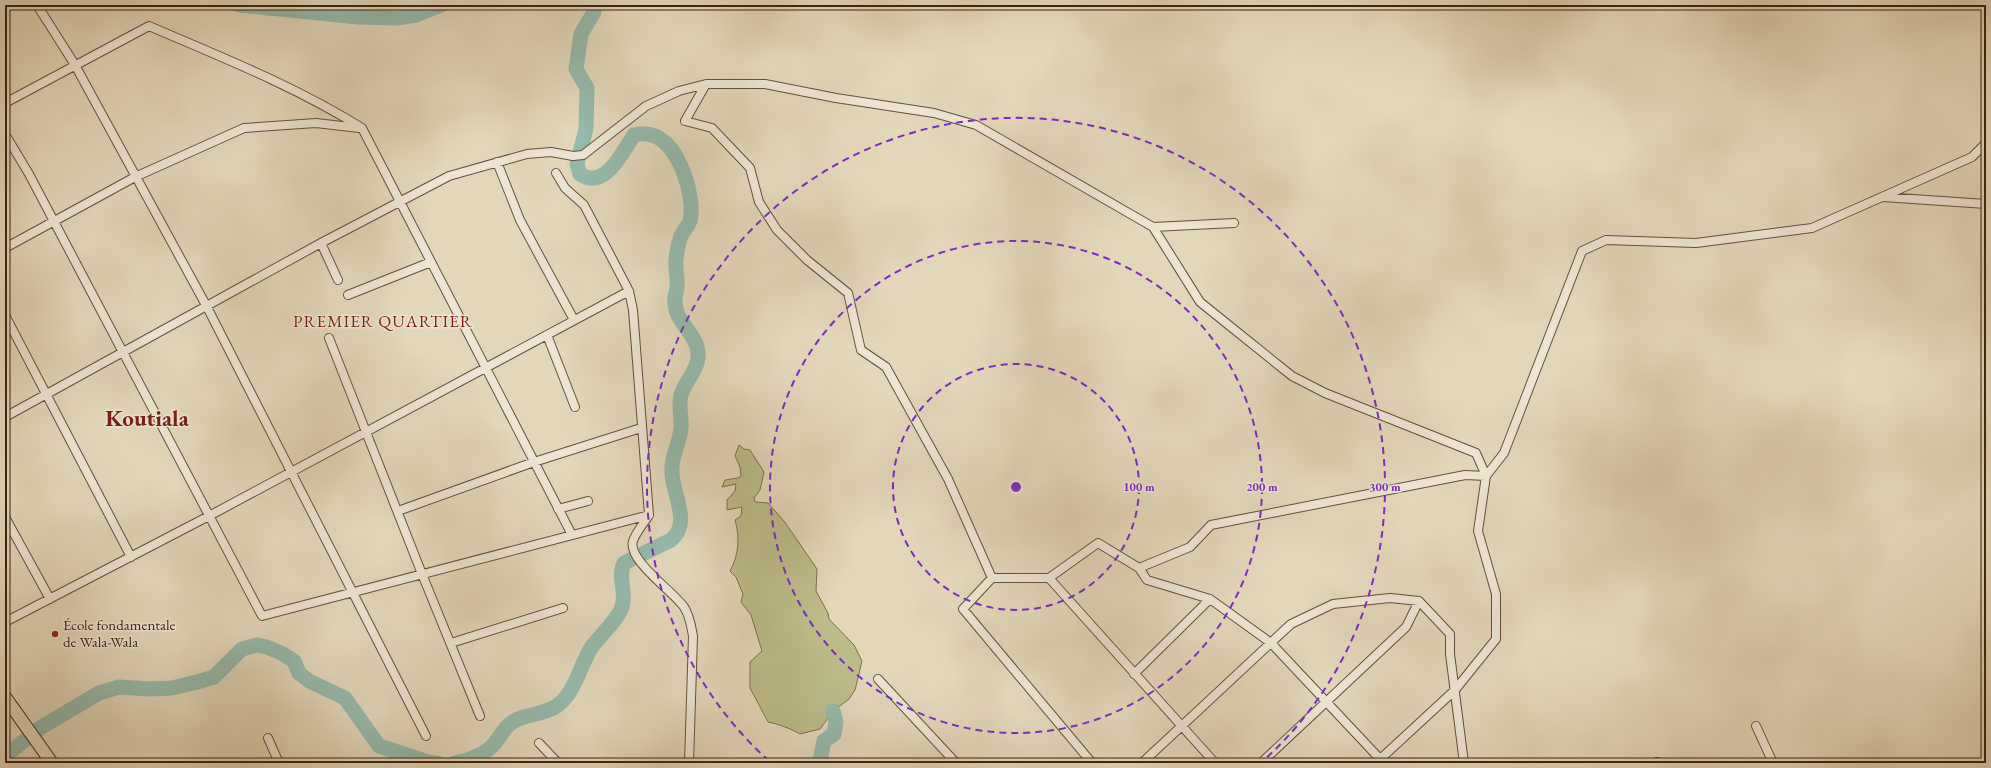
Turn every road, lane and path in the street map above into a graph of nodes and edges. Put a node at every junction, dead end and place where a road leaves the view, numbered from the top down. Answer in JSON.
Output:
{"nodes":[{"id":1,"x":37,"y":5,"type":"edge"},
{"id":2,"x":75,"y":65,"type":"junction"},
{"id":3,"x":706,"y":84,"type":"junction"},
{"id":4,"x":5,"y":103,"type":"edge"},
{"id":5,"x":362,"y":128,"type":"junction"},
{"id":6,"x":5,"y":134,"type":"edge"},
{"id":7,"x":1986,"y":143,"type":"edge"},
{"id":8,"x":497,"y":162,"type":"junction"},
{"id":9,"x":556,"y":173,"type":"dead end"},
{"id":10,"x":135,"y":177,"type":"junction"},
{"id":11,"x":1882,"y":197,"type":"junction"},
{"id":12,"x":400,"y":202,"type":"junction"},
{"id":13,"x":1986,"y":204,"type":"edge"},
{"id":14,"x":54,"y":222,"type":"junction"},
{"id":15,"x":1234,"y":223,"type":"dead end"},
{"id":16,"x":1153,"y":227,"type":"junction"},
{"id":17,"x":321,"y":243,"type":"junction"},
{"id":18,"x":5,"y":248,"type":"edge"},
{"id":19,"x":431,"y":262,"type":"junction"},
{"id":20,"x":338,"y":280,"type":"dead end"},
{"id":21,"x":629,"y":291,"type":"junction"},
{"id":22,"x":348,"y":295,"type":"dead end"},
{"id":23,"x":207,"y":307,"type":"junction"},
{"id":24,"x":5,"y":315,"type":"edge"},
{"id":25,"x":574,"y":320,"type":"junction"},
{"id":26,"x":547,"y":335,"type":"junction"},
{"id":27,"x":329,"y":338,"type":"dead end"},
{"id":28,"x":122,"y":352,"type":"junction"},
{"id":29,"x":486,"y":368,"type":"junction"},
{"id":30,"x":46,"y":396,"type":"junction"},
{"id":31,"x":576,"y":407,"type":"dead end"},
{"id":32,"x":5,"y":417,"type":"edge"},
{"id":33,"x":642,"y":428,"type":"junction"},
{"id":34,"x":366,"y":431,"type":"junction"},
{"id":35,"x":534,"y":462,"type":"junction"},
{"id":36,"x":292,"y":471,"type":"junction"},
{"id":37,"x":1486,"y":476,"type":"junction"},
{"id":38,"x":588,"y":501,"type":"dead end"},
{"id":39,"x":558,"y":509,"type":"junction"},
{"id":40,"x":398,"y":511,"type":"junction"},
{"id":41,"x":649,"y":515,"type":"junction"},
{"id":42,"x":209,"y":516,"type":"junction"},
{"id":43,"x":5,"y":517,"type":"edge"},
{"id":44,"x":572,"y":535,"type":"junction"},
{"id":45,"x":131,"y":557,"type":"junction"},
{"id":46,"x":1139,"y":568,"type":"junction"},
{"id":47,"x":422,"y":574,"type":"junction"},
{"id":48,"x":992,"y":578,"type":"junction"},
{"id":49,"x":1049,"y":578,"type":"junction"},
{"id":50,"x":352,"y":593,"type":"junction"},
{"id":51,"x":50,"y":599,"type":"junction"},
{"id":52,"x":1210,"y":599,"type":"junction"},
{"id":53,"x":1419,"y":601,"type":"junction"},
{"id":54,"x":563,"y":608,"type":"dead end"},
{"id":55,"x":5,"y":622,"type":"edge"},
{"id":56,"x":451,"y":643,"type":"junction"},
{"id":57,"x":1271,"y":643,"type":"junction"},
{"id":58,"x":1134,"y":674,"type":"junction"},
{"id":59,"x":878,"y":679,"type":"dead end"},
{"id":60,"x":1455,"y":690,"type":"junction"},
{"id":61,"x":5,"y":698,"type":"edge"},
{"id":62,"x":1326,"y":702,"type":"junction"},
{"id":63,"x":480,"y":716,"type":"dead end"},
{"id":64,"x":1182,"y":726,"type":"junction"},
{"id":65,"x":1756,"y":726,"type":"dead end"},
{"id":66,"x":426,"y":736,"type":"dead end"},
{"id":67,"x":268,"y":738,"type":"dead end"},
{"id":68,"x":539,"y":743,"type":"dead end"},
{"id":69,"x":1378,"y":761,"type":"edge"},
{"id":70,"x":52,"y":763,"type":"edge"},
{"id":71,"x":279,"y":763,"type":"edge"},
{"id":72,"x":558,"y":763,"type":"edge"},
{"id":73,"x":689,"y":763,"type":"edge"},
{"id":74,"x":956,"y":763,"type":"edge"},
{"id":75,"x":1092,"y":763,"type":"edge"},
{"id":76,"x":1142,"y":763,"type":"edge"},
{"id":77,"x":1215,"y":763,"type":"edge"},
{"id":78,"x":1261,"y":763,"type":"edge"},
{"id":79,"x":1464,"y":763,"type":"edge"},
{"id":80,"x":1773,"y":763,"type":"edge"}],
"edges":[{"from":1,"to":2,"type":"street"},
{"from":2,"to":4,"type":"street"},
{"from":2,"to":5,"type":"street"},
{"from":2,"to":10,"type":"street"},
{"from":3,"to":8,"type":"street"},
{"from":3,"to":16,"type":"street"},
{"from":3,"to":48,"type":"street"},
{"from":5,"to":10,"type":"street"},
{"from":5,"to":12,"type":"street"},
{"from":6,"to":14,"type":"street"},
{"from":7,"to":11,"type":"street"},
{"from":8,"to":12,"type":"street"},
{"from":8,"to":25,"type":"street"},
{"from":9,"to":21,"type":"street"},
{"from":10,"to":14,"type":"street"},
{"from":10,"to":23,"type":"street"},
{"from":11,"to":13,"type":"street"},
{"from":11,"to":37,"type":"street"},
{"from":12,"to":17,"type":"street"},
{"from":12,"to":19,"type":"street"},
{"from":14,"to":18,"type":"street"},
{"from":14,"to":28,"type":"street"},
{"from":15,"to":16,"type":"street"},
{"from":16,"to":37,"type":"street"},
{"from":17,"to":20,"type":"street"},
{"from":17,"to":23,"type":"street"},
{"from":19,"to":22,"type":"street"},
{"from":19,"to":29,"type":"street"},
{"from":21,"to":25,"type":"street"},
{"from":21,"to":33,"type":"street"},
{"from":23,"to":28,"type":"street"},
{"from":23,"to":36,"type":"street"},
{"from":24,"to":30,"type":"street"},
{"from":25,"to":26,"type":"street"},
{"from":26,"to":29,"type":"street"},
{"from":26,"to":31,"type":"street"},
{"from":27,"to":34,"type":"street"},
{"from":28,"to":30,"type":"street"},
{"from":28,"to":42,"type":"street"},
{"from":29,"to":34,"type":"street"},
{"from":29,"to":35,"type":"street"},
{"from":30,"to":32,"type":"street"},
{"from":30,"to":45,"type":"street"},
{"from":33,"to":35,"type":"street"},
{"from":33,"to":41,"type":"street"},
{"from":34,"to":36,"type":"street"},
{"from":34,"to":40,"type":"street"},
{"from":35,"to":39,"type":"street"},
{"from":35,"to":40,"type":"street"},
{"from":36,"to":42,"type":"street"},
{"from":36,"to":50,"type":"street"},
{"from":37,"to":46,"type":"street"},
{"from":37,"to":60,"type":"street"},
{"from":38,"to":39,"type":"street"},
{"from":39,"to":44,"type":"street"},
{"from":40,"to":47,"type":"street"},
{"from":41,"to":44,"type":"street"},
{"from":41,"to":73,"type":"street"},
{"from":42,"to":45,"type":"street"},
{"from":42,"to":50,"type":"street"},
{"from":43,"to":51,"type":"street"},
{"from":44,"to":47,"type":"street"},
{"from":45,"to":51,"type":"street"},
{"from":46,"to":49,"type":"street"},
{"from":46,"to":52,"type":"street"},
{"from":47,"to":50,"type":"street"},
{"from":47,"to":56,"type":"street"},
{"from":48,"to":49,"type":"street"},
{"from":48,"to":75,"type":"street"},
{"from":49,"to":58,"type":"street"},
{"from":50,"to":66,"type":"street"},
{"from":51,"to":55,"type":"street"},
{"from":52,"to":57,"type":"street"},
{"from":52,"to":58,"type":"street"},
{"from":53,"to":57,"type":"street"},
{"from":53,"to":60,"type":"street"},
{"from":53,"to":62,"type":"street"},
{"from":54,"to":56,"type":"street"},
{"from":56,"to":63,"type":"street"},
{"from":57,"to":62,"type":"street"},
{"from":57,"to":64,"type":"street"},
{"from":58,"to":64,"type":"street"},
{"from":59,"to":74,"type":"street"},
{"from":60,"to":69,"type":"street"},
{"from":60,"to":79,"type":"street"},
{"from":61,"to":70,"type":"main road"},
{"from":62,"to":69,"type":"street"},
{"from":62,"to":78,"type":"street"},
{"from":64,"to":76,"type":"street"},
{"from":64,"to":77,"type":"street"},
{"from":65,"to":80,"type":"street"},
{"from":67,"to":71,"type":"street"},
{"from":68,"to":72,"type":"street"}]}
